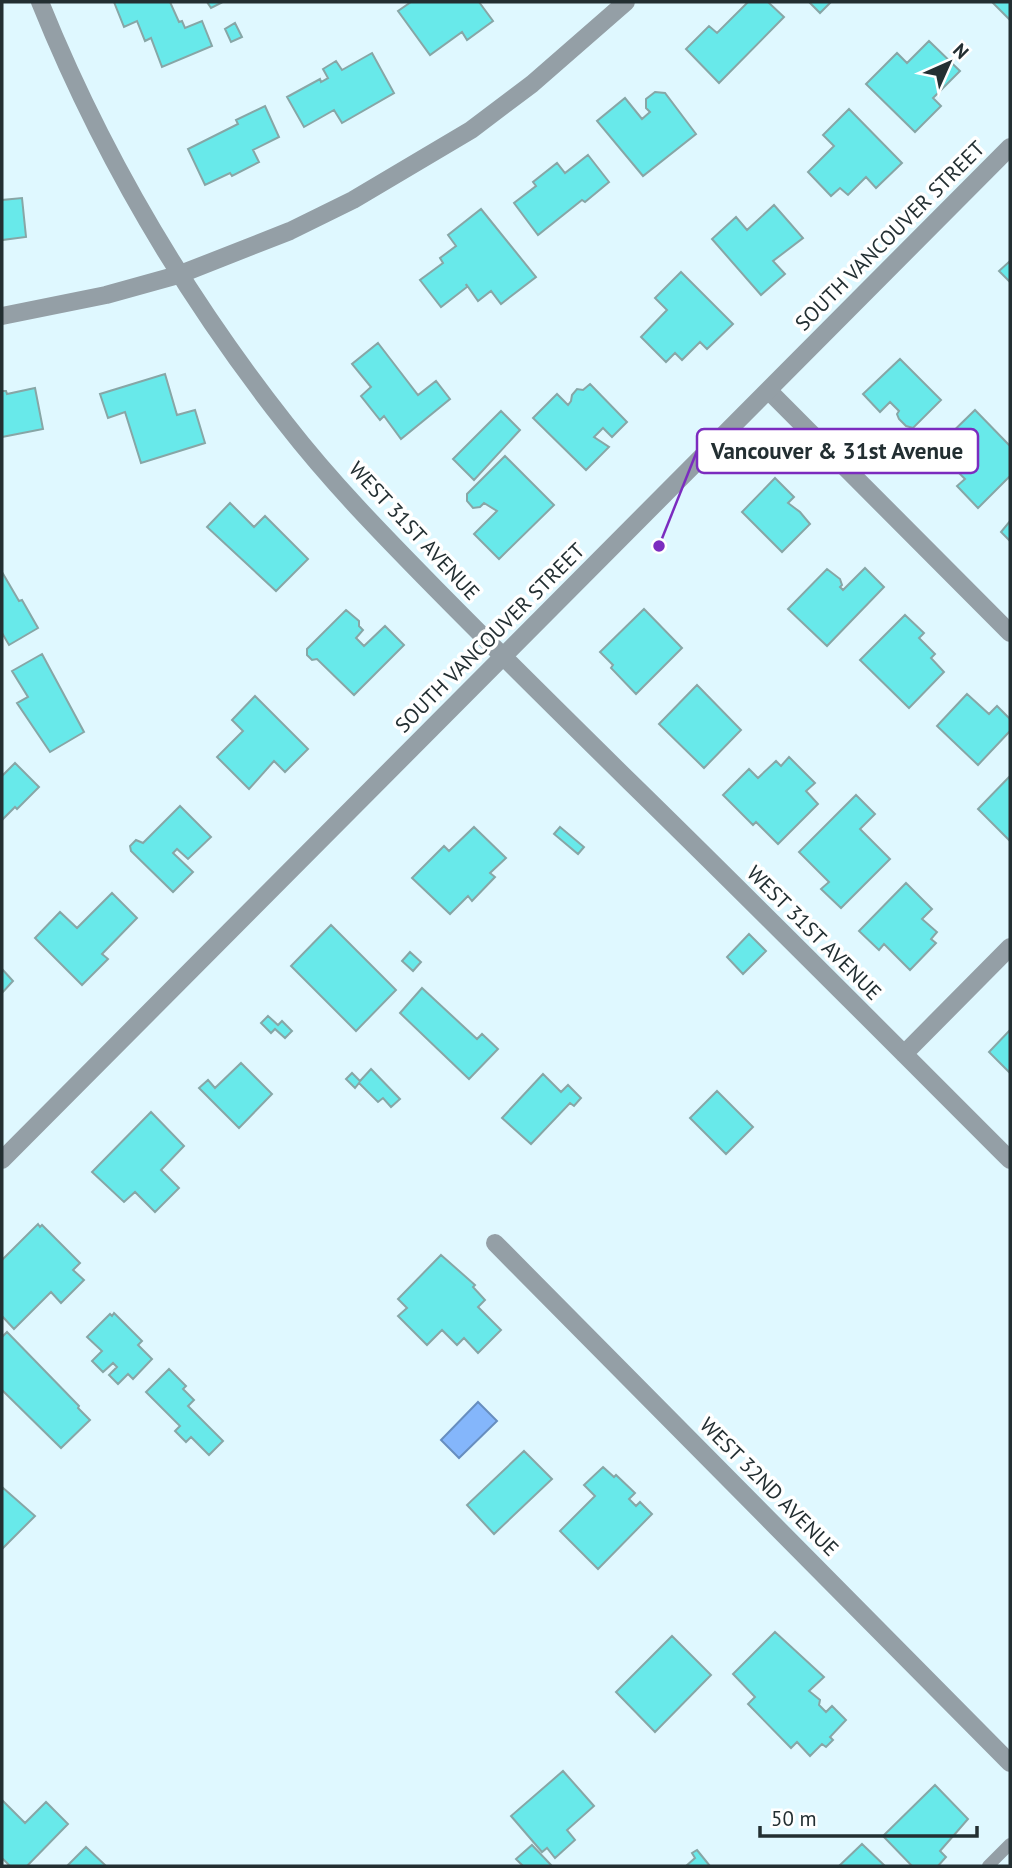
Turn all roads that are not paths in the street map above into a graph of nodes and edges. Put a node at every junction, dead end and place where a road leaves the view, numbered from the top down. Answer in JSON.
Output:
{"nodes":[{"id":1,"x":40,"y":2,"type":"edge"},
{"id":2,"x":626,"y":2,"type":"edge"},
{"id":3,"x":1010,"y":147,"type":"edge"},
{"id":4,"x":178,"y":275,"type":"junction"},
{"id":5,"x":2,"y":316,"type":"edge"},
{"id":6,"x":769,"y":391,"type":"junction"},
{"id":7,"x":1010,"y":633,"type":"edge"},
{"id":8,"x":504,"y":657,"type":"junction"},
{"id":9,"x":1010,"y":947,"type":"edge"},
{"id":10,"x":904,"y":1054,"type":"junction"},
{"id":11,"x":2,"y":1160,"type":"edge"},
{"id":12,"x":1010,"y":1160,"type":"edge"},
{"id":13,"x":495,"y":1243,"type":"dead end"},
{"id":14,"x":1010,"y":1763,"type":"edge"},
{"id":15,"x":1010,"y":1844,"type":"edge"},
{"id":16,"x":988,"y":1866,"type":"edge"}],
"edges":[{"from":1,"to":4,"type":"street","name":"WEST 31ST AVENUE"},
{"from":2,"to":4,"type":"street"},
{"from":3,"to":6,"type":"street","name":"SOUTH VANCOUVER STREET"},
{"from":4,"to":5,"type":"street"},
{"from":4,"to":8,"type":"street","name":"WEST 31ST AVENUE"},
{"from":6,"to":7,"type":"street"},
{"from":6,"to":8,"type":"street","name":"SOUTH VANCOUVER STREET"},
{"from":8,"to":10,"type":"street","name":"WEST 31ST AVENUE"},
{"from":8,"to":11,"type":"street","name":"SOUTH VANCOUVER STREET"},
{"from":9,"to":10,"type":"street"},
{"from":10,"to":12,"type":"street","name":"WEST 31ST AVENUE"},
{"from":13,"to":14,"type":"street","name":"WEST 32ND AVENUE"},
{"from":15,"to":16,"type":"lane"}]}
